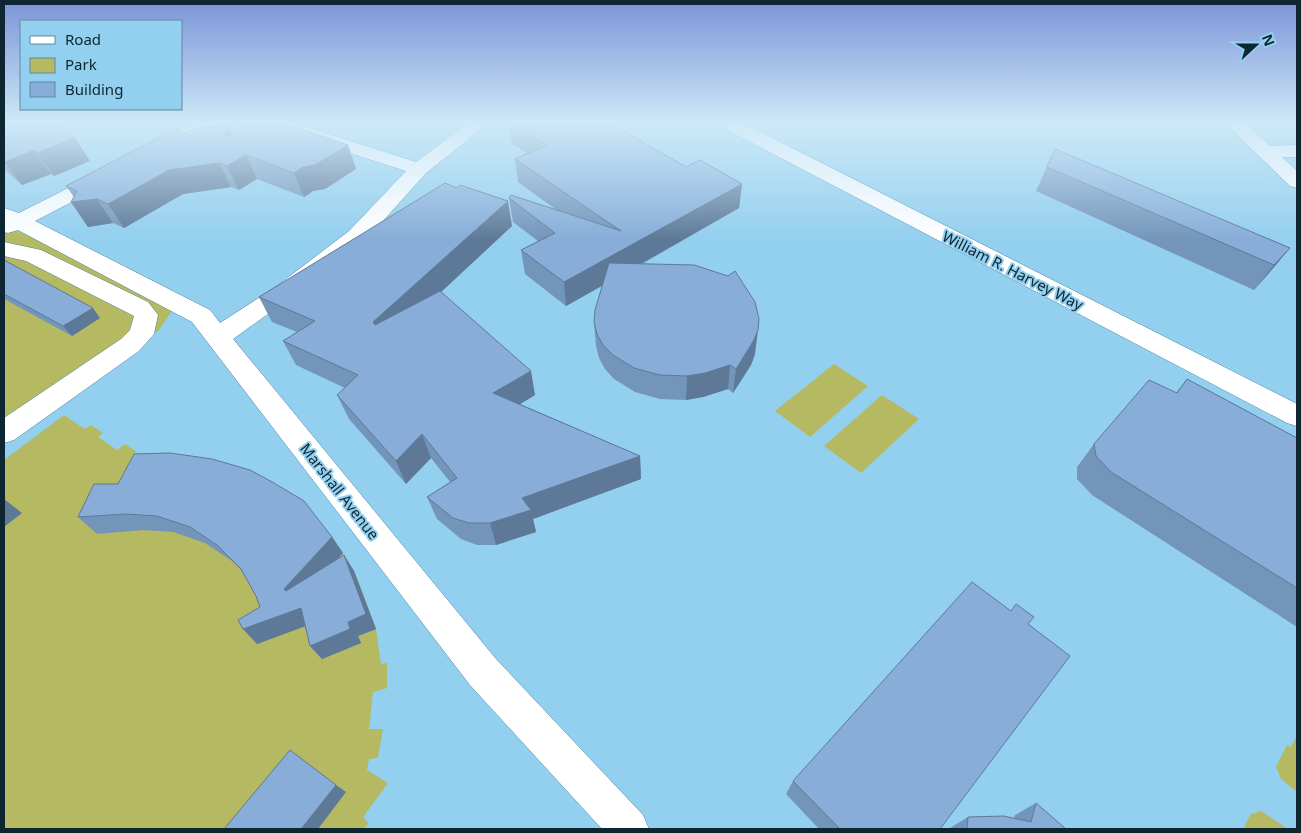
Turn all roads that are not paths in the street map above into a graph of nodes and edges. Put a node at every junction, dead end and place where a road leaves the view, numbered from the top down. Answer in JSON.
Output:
{"nodes":[{"id":1,"x":398,"y":162,"type":"edge"},
{"id":2,"x":429,"y":162,"type":"edge"},
{"id":3,"x":803,"y":162,"type":"edge"},
{"id":4,"x":1275,"y":162,"type":"edge"},
{"id":5,"x":122,"y":168,"type":"edge"},
{"id":6,"x":420,"y":169,"type":"junction"},
{"id":7,"x":1297,"y":182,"type":"edge"},
{"id":8,"x":9,"y":222,"type":"edge"},
{"id":9,"x":4,"y":249,"type":"edge"},
{"id":10,"x":218,"y":337,"type":"junction"},
{"id":11,"x":1297,"y":416,"type":"edge"},
{"id":12,"x":4,"y":432,"type":"edge"},
{"id":13,"x":629,"y":829,"type":"edge"}],
"edges":[{"from":1,"to":6,"type":"street"},
{"from":2,"to":6,"type":"street"},
{"from":3,"to":11,"type":"street","name":"William R. Harvey Way"},
{"from":4,"to":7,"type":"street"},
{"from":5,"to":8,"type":"street"},
{"from":6,"to":10,"type":"street"},
{"from":8,"to":10,"type":"street","name":"Marshall Avenue"},
{"from":9,"to":12,"type":"street"},
{"from":10,"to":13,"type":"street","name":"Marshall Avenue"}]}
